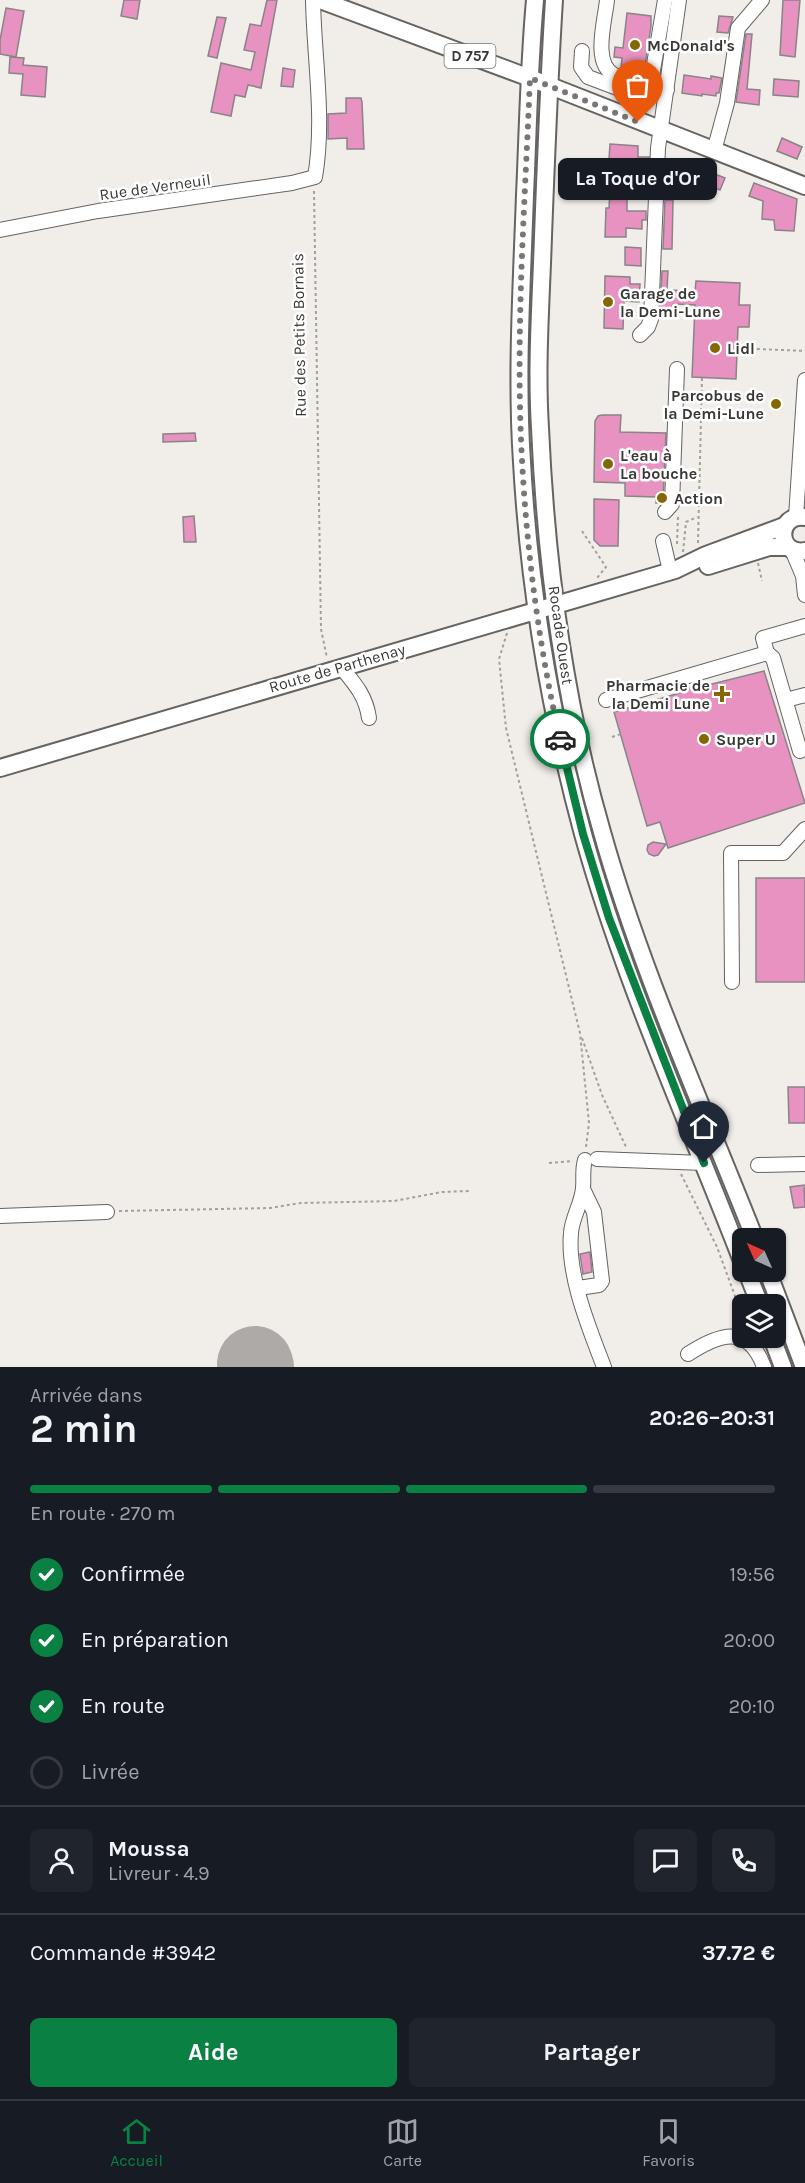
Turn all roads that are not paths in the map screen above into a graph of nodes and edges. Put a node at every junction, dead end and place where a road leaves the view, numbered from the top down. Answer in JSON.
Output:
{"nodes":[{"id":1,"x":313,"y":0,"type":"edge"},
{"id":2,"x":320,"y":0,"type":"edge"},
{"id":3,"x":535,"y":0,"type":"edge"},
{"id":4,"x":554,"y":0,"type":"edge"},
{"id":5,"x":607,"y":0,"type":"edge"},
{"id":6,"x":665,"y":0,"type":"edge"},
{"id":7,"x":679,"y":0,"type":"edge"},
{"id":8,"x":762,"y":0,"type":"edge"},
{"id":9,"x":582,"y":51,"type":"dead end"},
{"id":10,"x":530,"y":78,"type":"junction"},
{"id":11,"x":549,"y":86,"type":"junction"},
{"id":12,"x":667,"y":90,"type":"junction"},
{"id":13,"x":660,"y":130,"type":"junction"},
{"id":14,"x":714,"y":151,"type":"junction"},
{"id":15,"x":805,"y":186,"type":"edge"},
{"id":16,"x":0,"y":230,"type":"edge"},
{"id":17,"x":640,"y":335,"type":"dead end"},
{"id":18,"x":677,"y":369,"type":"dead end"},
{"id":19,"x":805,"y":380,"type":"edge"},
{"id":20,"x":803,"y":466,"type":"edge"},
{"id":21,"x":667,"y":510,"type":"road end"},
{"id":22,"x":795,"y":520,"type":"edge"},
{"id":23,"x":663,"y":541,"type":"dead end"},
{"id":24,"x":795,"y":549,"type":"edge"},
{"id":25,"x":675,"y":565,"type":"junction"},
{"id":26,"x":804,"y":573,"type":"edge"},
{"id":27,"x":805,"y":595,"type":"edge"},
{"id":28,"x":555,"y":605,"type":"junction"},
{"id":29,"x":537,"y":611,"type":"junction"},
{"id":30,"x":805,"y":626,"type":"edge"},
{"id":31,"x":767,"y":653,"type":"junction"},
{"id":32,"x":336,"y":668,"type":"junction"},
{"id":33,"x":805,"y":695,"type":"edge"},
{"id":34,"x":606,"y":700,"type":"dead end"},
{"id":35,"x":786,"y":700,"type":"junction"},
{"id":36,"x":369,"y":718,"type":"dead end"},
{"id":37,"x":800,"y":751,"type":"dead end"},
{"id":38,"x":0,"y":768,"type":"edge"},
{"id":39,"x":805,"y":829,"type":"edge"},
{"id":40,"x":732,"y":982,"type":"dead end"},
{"id":41,"x":704,"y":1163,"type":"junction"},
{"id":42,"x":805,"y":1164,"type":"edge"},
{"id":43,"x":758,"y":1165,"type":"dead end"},
{"id":44,"x":583,"y":1189,"type":"junction"},
{"id":45,"x":107,"y":1212,"type":"road end"},
{"id":46,"x":0,"y":1216,"type":"edge"},
{"id":47,"x":751,"y":1228,"type":"edge"},
{"id":48,"x":732,"y":1235,"type":"edge"},
{"id":49,"x":772,"y":1282,"type":"edge"},
{"id":50,"x":578,"y":1288,"type":"junction"},
{"id":51,"x":776,"y":1348,"type":"edge"},
{"id":52,"x":688,"y":1354,"type":"dead end"},
{"id":53,"x":604,"y":1367,"type":"edge"},
{"id":54,"x":764,"y":1367,"type":"edge"},
{"id":55,"x":783,"y":1367,"type":"edge"},
{"id":56,"x":804,"y":1367,"type":"edge"}],
"edges":[{"from":1,"to":16,"type":"street","name":"Rue de Verneuil"},
{"from":2,"to":10,"type":"main road","number":"D 757"},
{"from":3,"to":10,"type":"main road","name":"Rocade Ouest"},
{"from":4,"to":11,"type":"main road","name":"Rocade Ouest"},
{"from":5,"to":6,"type":"street"},
{"from":7,"to":12,"type":"street"},
{"from":8,"to":14,"type":"street"},
{"from":9,"to":12,"type":"street"},
{"from":10,"to":11,"type":"main road","number":"D 757"},
{"from":10,"to":29,"type":"main road","name":"Rocade Ouest"},
{"from":11,"to":13,"type":"main road"},
{"from":11,"to":28,"type":"main road","name":"Rocade Ouest"},
{"from":12,"to":13,"type":"street"},
{"from":13,"to":14,"type":"main road"},
{"from":13,"to":17,"type":"street"},
{"from":14,"to":15,"type":"main road"},
{"from":18,"to":21,"type":"street"},
{"from":19,"to":20,"type":"street"},
{"from":20,"to":22,"type":"street"},
{"from":22,"to":24,"type":"main road"},
{"from":22,"to":25,"type":"main road","name":"Route de Parthenay"},
{"from":23,"to":25,"type":"street"},
{"from":24,"to":25,"type":"main road","name":"Route de Parthenay"},
{"from":24,"to":26,"type":"street"},
{"from":25,"to":28,"type":"main road","name":"Route de Parthenay"},
{"from":26,"to":27,"type":"street"},
{"from":28,"to":29,"type":"main road","name":"Route de Parthenay"},
{"from":28,"to":47,"type":"main road","name":"Rocade Ouest"},
{"from":29,"to":32,"type":"main road","name":"Route de Parthenay"},
{"from":29,"to":41,"type":"main road","name":"Rocade Ouest"},
{"from":30,"to":31,"type":"street"},
{"from":31,"to":34,"type":"street"},
{"from":31,"to":35,"type":"street"},
{"from":32,"to":36,"type":"street"},
{"from":32,"to":38,"type":"main road","name":"Route de Parthenay"},
{"from":33,"to":35,"type":"street"},
{"from":35,"to":37,"type":"street"},
{"from":39,"to":40,"type":"street"},
{"from":41,"to":44,"type":"street"},
{"from":41,"to":48,"type":"main road","name":"Rocade Ouest"},
{"from":42,"to":43,"type":"street"},
{"from":44,"to":50,"type":"street"},
{"from":44,"to":50,"type":"street"},
{"from":45,"to":46,"type":"street"},
{"from":49,"to":56,"type":"main road"},
{"from":50,"to":53,"type":"street"},
{"from":51,"to":55,"type":"main road"},
{"from":52,"to":54,"type":"street"}]}
